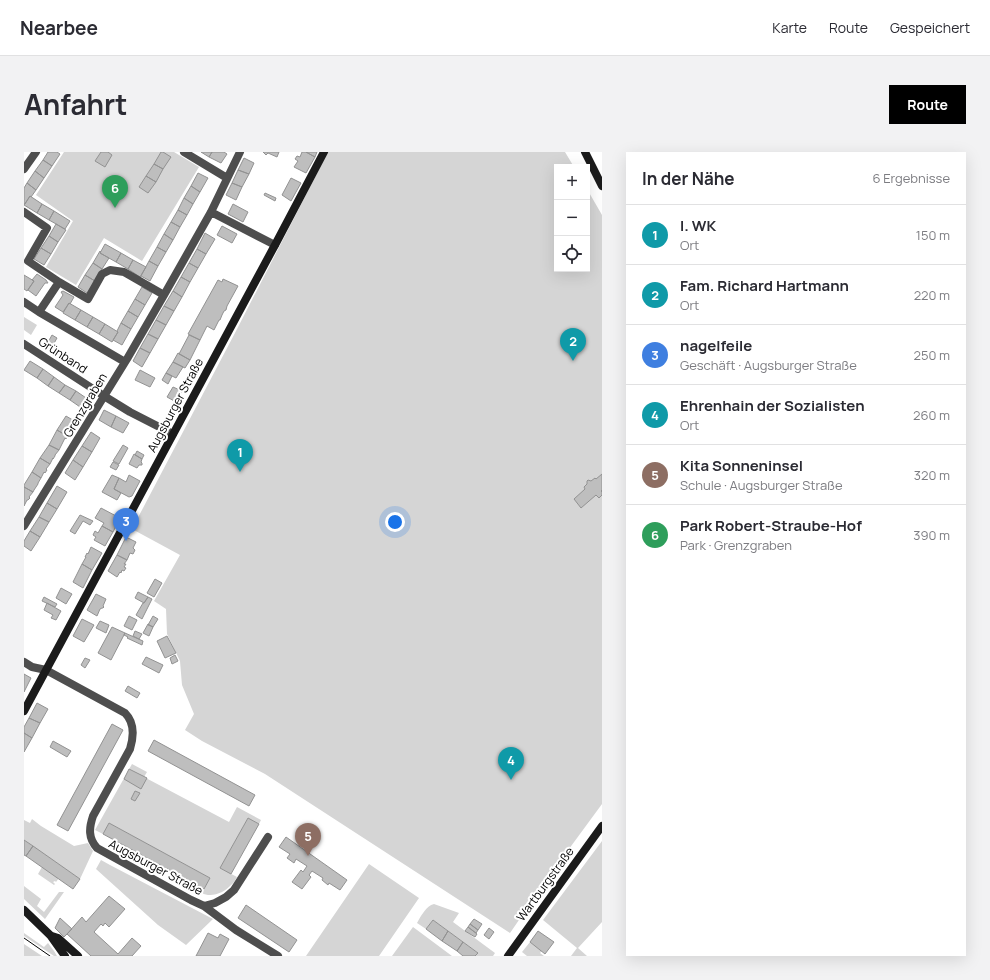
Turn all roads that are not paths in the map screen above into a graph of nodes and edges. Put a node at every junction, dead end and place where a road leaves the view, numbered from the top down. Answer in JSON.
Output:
{"nodes":[{"id":1,"x":36,"y":152,"type":"edge"},
{"id":2,"x":184,"y":152,"type":"edge"},
{"id":3,"x":240,"y":152,"type":"edge"},
{"id":4,"x":324,"y":152,"type":"edge"},
{"id":5,"x":585,"y":152,"type":"edge"},
{"id":6,"x":24,"y":169,"type":"edge"},
{"id":7,"x":227,"y":178,"type":"junction"},
{"id":8,"x":602,"y":186,"type":"edge"},
{"id":9,"x":24,"y":212,"type":"edge"},
{"id":10,"x":211,"y":212,"type":"junction"},
{"id":11,"x":275,"y":245,"type":"junction"},
{"id":12,"x":59,"y":282,"type":"junction"},
{"id":13,"x":164,"y":295,"type":"junction"},
{"id":14,"x":24,"y":302,"type":"edge"},
{"id":15,"x":39,"y":312,"type":"junction"},
{"id":16,"x":25,"y":346,"type":"edge"},
{"id":17,"x":125,"y":362,"type":"junction"},
{"id":18,"x":104,"y":396,"type":"junction"},
{"id":19,"x":173,"y":434,"type":"junction"},
{"id":20,"x":24,"y":526,"type":"edge"},
{"id":21,"x":24,"y":662,"type":"edge"},
{"id":22,"x":46,"y":670,"type":"junction"},
{"id":23,"x":24,"y":711,"type":"edge"},
{"id":24,"x":602,"y":826,"type":"edge"},
{"id":25,"x":268,"y":837,"type":"dead end"},
{"id":26,"x":204,"y":906,"type":"junction"},
{"id":27,"x":24,"y":910,"type":"edge"},
{"id":28,"x":50,"y":935,"type":"junction"},
{"id":29,"x":65,"y":956,"type":"edge"},
{"id":30,"x":78,"y":956,"type":"edge"},
{"id":31,"x":278,"y":956,"type":"edge"},
{"id":32,"x":508,"y":956,"type":"edge"}],
"edges":[{"from":1,"to":6,"type":"street"},
{"from":2,"to":7,"type":"street"},
{"from":3,"to":7,"type":"street","name":"Grenzgraben"},
{"from":4,"to":11,"type":"street","name":"Augsburger Straße"},
{"from":5,"to":8,"type":"street"},
{"from":7,"to":10,"type":"street","name":"Grenzgraben"},
{"from":9,"to":12,"type":"street"},
{"from":10,"to":11,"type":"street"},
{"from":10,"to":13,"type":"street","name":"Grenzgraben"},
{"from":11,"to":19,"type":"street","name":"Augsburger Straße"},
{"from":12,"to":13,"type":"street"},
{"from":12,"to":15,"type":"street"},
{"from":13,"to":17,"type":"street","name":"Grenzgraben"},
{"from":14,"to":15,"type":"street","name":"Grünband"},
{"from":15,"to":17,"type":"street","name":"Grünband"},
{"from":16,"to":18,"type":"street","name":"Grünband"},
{"from":17,"to":18,"type":"street","name":"Grenzgraben"},
{"from":18,"to":19,"type":"street","name":"Grünband"},
{"from":18,"to":20,"type":"street","name":"Grenzgraben"},
{"from":19,"to":22,"type":"street","name":"Augsburger Straße"},
{"from":21,"to":22,"type":"street"},
{"from":22,"to":23,"type":"street","name":"Augsburger Straße"},
{"from":22,"to":26,"type":"street","name":"Augsburger Straße"},
{"from":24,"to":32,"type":"street","name":"Wartburgstraße"},
{"from":25,"to":26,"type":"street","name":"Augsburger Straße"},
{"from":26,"to":31,"type":"street","name":"Augsburger Straße"},
{"from":27,"to":28,"type":"street"},
{"from":28,"to":29,"type":"street"},
{"from":28,"to":30,"type":"street"}]}
